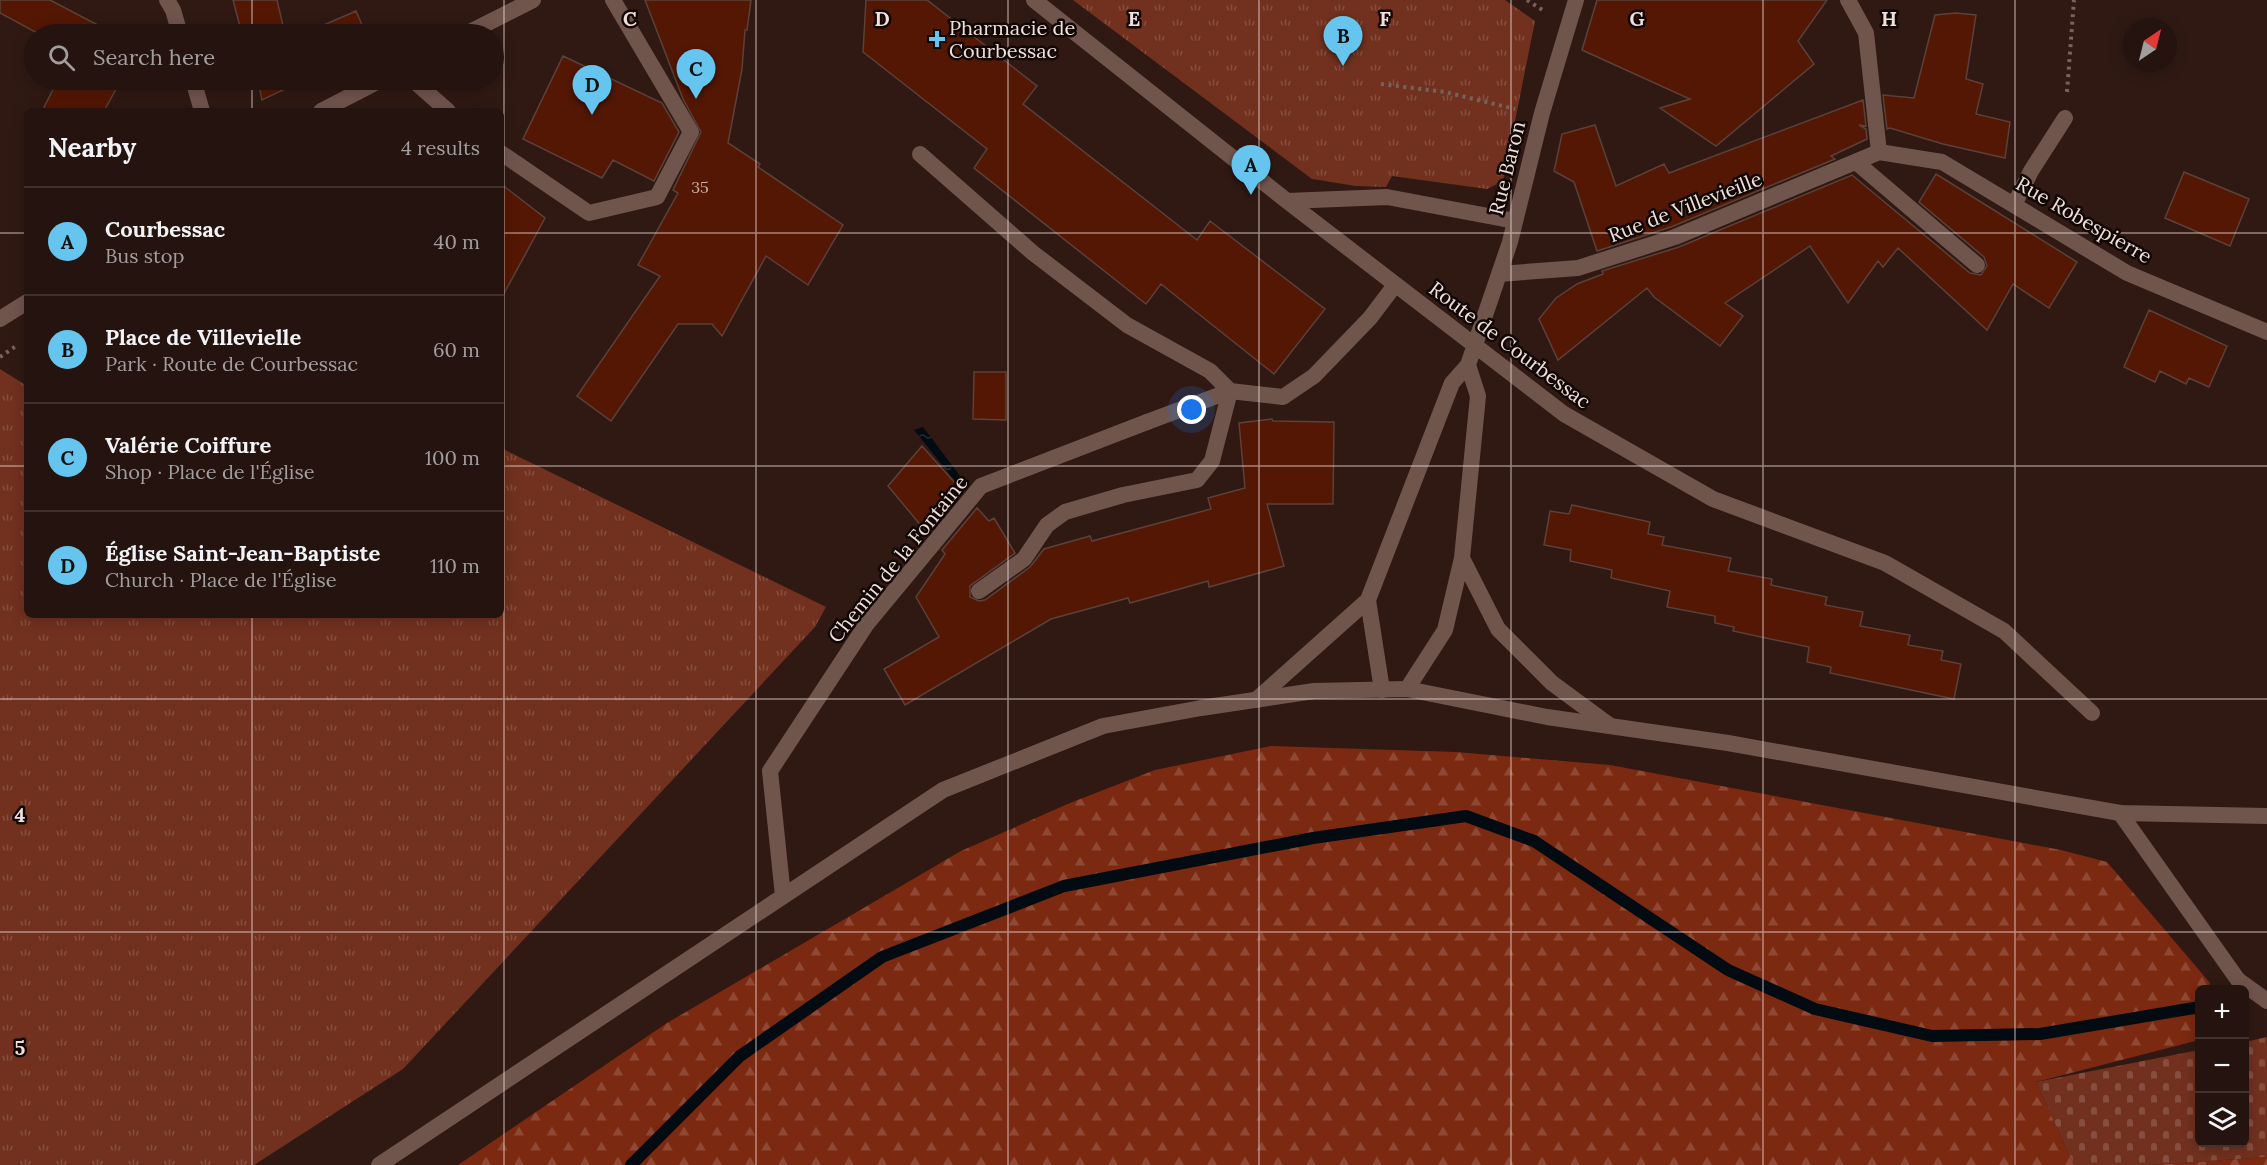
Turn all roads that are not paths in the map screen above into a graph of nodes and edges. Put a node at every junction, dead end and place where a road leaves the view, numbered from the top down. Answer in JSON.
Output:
{"nodes":[{"id":1,"x":167,"y":0,"type":"edge"},
{"id":2,"x":533,"y":0,"type":"edge"},
{"id":3,"x":613,"y":0,"type":"edge"},
{"id":4,"x":1034,"y":0,"type":"edge"},
{"id":5,"x":1576,"y":0,"type":"edge"},
{"id":6,"x":1848,"y":0,"type":"edge"},
{"id":7,"x":177,"y":24,"type":"edge"},
{"id":8,"x":486,"y":24,"type":"edge"},
{"id":9,"x":196,"y":90,"type":"edge"},
{"id":10,"x":362,"y":90,"type":"edge"},
{"id":11,"x":424,"y":90,"type":"edge"},
{"id":12,"x":201,"y":108,"type":"edge"},
{"id":13,"x":327,"y":108,"type":"edge"},
{"id":14,"x":445,"y":108,"type":"edge"},
{"id":15,"x":2065,"y":118,"type":"road end"},
{"id":16,"x":1879,"y":153,"type":"junction"},
{"id":17,"x":920,"y":154,"type":"dead end"},
{"id":18,"x":504,"y":155,"type":"edge"},
{"id":19,"x":1856,"y":162,"type":"junction"},
{"id":20,"x":1287,"y":201,"type":"junction"},
{"id":21,"x":2014,"y":205,"type":"junction"},
{"id":22,"x":1515,"y":221,"type":"junction"},
{"id":23,"x":1977,"y":265,"type":"dead end"},
{"id":24,"x":1499,"y":274,"type":"junction"},
{"id":25,"x":1395,"y":285,"type":"junction"},
{"id":26,"x":23,"y":310,"type":"edge"},
{"id":27,"x":0,"y":319,"type":"edge"},
{"id":28,"x":2267,"y":332,"type":"edge"},
{"id":29,"x":1475,"y":344,"type":"junction"},
{"id":30,"x":1468,"y":365,"type":"junction"},
{"id":31,"x":1230,"y":391,"type":"junction"},
{"id":32,"x":1462,"y":558,"type":"junction"},
{"id":33,"x":979,"y":591,"type":"dead end"},
{"id":34,"x":1368,"y":600,"type":"junction"},
{"id":35,"x":1407,"y":689,"type":"junction"},
{"id":36,"x":1382,"y":690,"type":"junction"},
{"id":37,"x":1256,"y":700,"type":"junction"},
{"id":38,"x":2092,"y":713,"type":"dead end"},
{"id":39,"x":1609,"y":725,"type":"junction"},
{"id":40,"x":2120,"y":813,"type":"junction"},
{"id":41,"x":2267,"y":816,"type":"edge"},
{"id":42,"x":783,"y":896,"type":"junction"},
{"id":43,"x":2267,"y":1001,"type":"edge"},
{"id":44,"x":379,"y":1165,"type":"edge"}],
"edges":[{"from":1,"to":7,"type":"street"},
{"from":2,"to":8,"type":"street"},
{"from":3,"to":18,"type":"street"},
{"from":4,"to":20,"type":"street","name":"Route de Courbessac"},
{"from":5,"to":22,"type":"street","name":"Rue Baron"},
{"from":6,"to":16,"type":"street"},
{"from":9,"to":12,"type":"street"},
{"from":10,"to":13,"type":"street"},
{"from":11,"to":14,"type":"street"},
{"from":15,"to":21,"type":"street"},
{"from":16,"to":19,"type":"street","name":"Rue de Villevieille"},
{"from":16,"to":21,"type":"street","name":"Rue Robespierre"},
{"from":17,"to":31,"type":"street"},
{"from":19,"to":23,"type":"street"},
{"from":19,"to":24,"type":"street","name":"Rue de Villevieille"},
{"from":20,"to":22,"type":"street"},
{"from":20,"to":25,"type":"street","name":"Route de Courbessac"},
{"from":21,"to":28,"type":"street","name":"Rue Robespierre"},
{"from":22,"to":24,"type":"street","name":"Rue Baron"},
{"from":24,"to":29,"type":"street","name":"Rue Baron"},
{"from":25,"to":29,"type":"street","name":"Route de Courbessac"},
{"from":25,"to":31,"type":"street","name":"Chemin de la Fontaine"},
{"from":26,"to":27,"type":"street"},
{"from":29,"to":30,"type":"street","name":"Rue Baron"},
{"from":29,"to":38,"type":"street","name":"Route de Courbessac"},
{"from":30,"to":32,"type":"street"},
{"from":30,"to":34,"type":"street","name":"Rue Baron"},
{"from":31,"to":33,"type":"street"},
{"from":31,"to":42,"type":"street","name":"Chemin de la Fontaine"},
{"from":32,"to":35,"type":"street"},
{"from":32,"to":39,"type":"street"},
{"from":34,"to":36,"type":"street"},
{"from":34,"to":37,"type":"street"},
{"from":35,"to":36,"type":"street"},
{"from":35,"to":39,"type":"street"},
{"from":36,"to":37,"type":"street"},
{"from":37,"to":42,"type":"street"},
{"from":39,"to":40,"type":"street"},
{"from":40,"to":41,"type":"street"},
{"from":40,"to":43,"type":"street"},
{"from":42,"to":44,"type":"street"}]}
